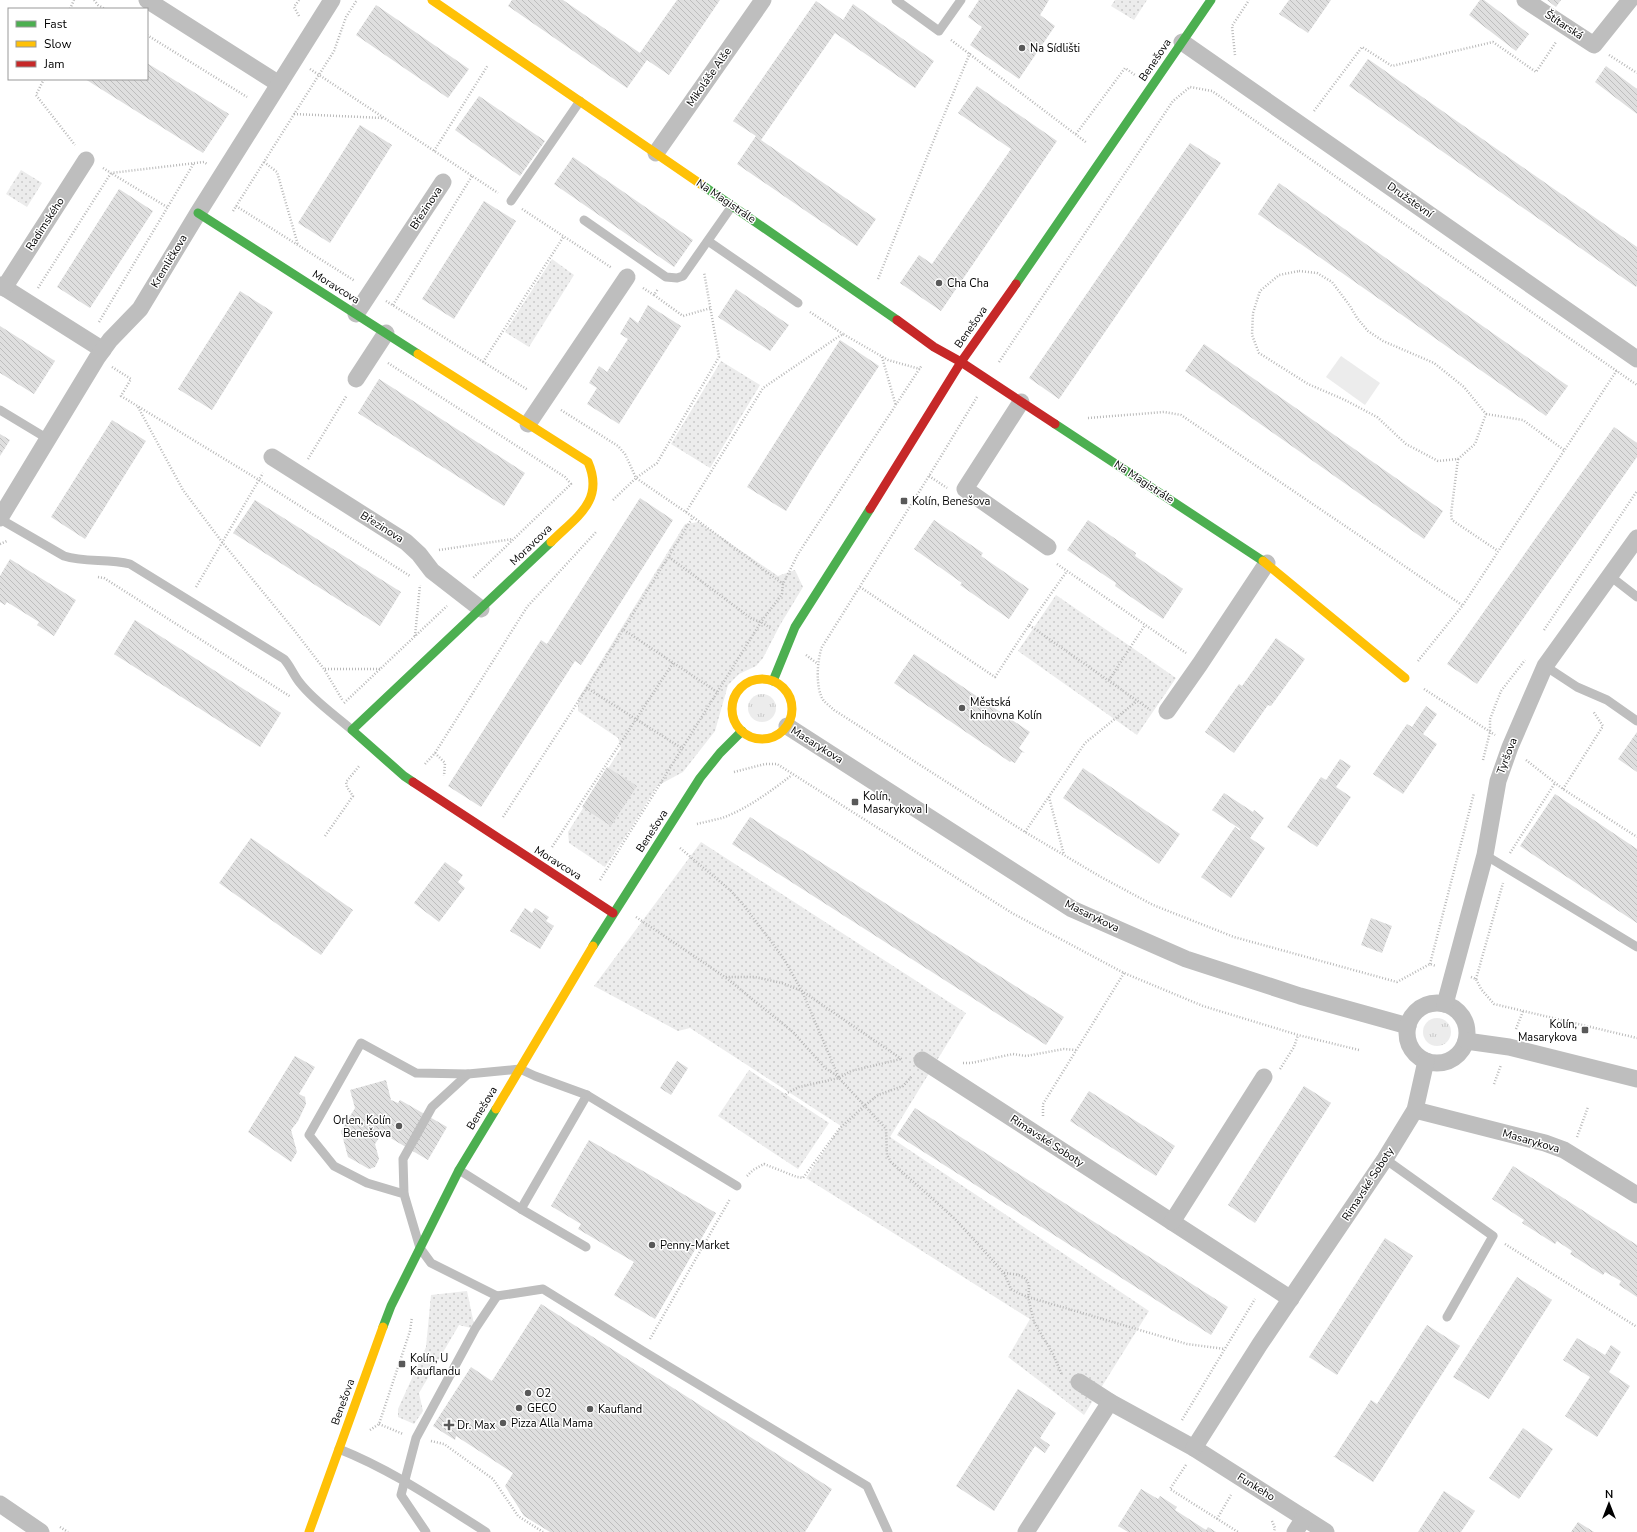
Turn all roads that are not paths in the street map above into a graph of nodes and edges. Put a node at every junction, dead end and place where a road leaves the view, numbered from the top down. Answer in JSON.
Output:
{"nodes":[{"id":1,"x":147,"y":0,"type":"edge"},
{"id":2,"x":332,"y":0,"type":"edge"},
{"id":3,"x":763,"y":0,"type":"edge"},
{"id":4,"x":896,"y":0,"type":"edge"},
{"id":5,"x":960,"y":0,"type":"edge"},
{"id":6,"x":1211,"y":0,"type":"edge"},
{"id":7,"x":1525,"y":0,"type":"edge"},
{"id":8,"x":1630,"y":0,"type":"edge"},
{"id":9,"x":440,"y":2,"type":"edge"},
{"id":10,"x":1182,"y":42,"type":"junction"},
{"id":11,"x":279,"y":84,"type":"junction"},
{"id":12,"x":580,"y":101,"type":"junction"},
{"id":13,"x":656,"y":154,"type":"junction"},
{"id":14,"x":86,"y":160,"type":"road end"},
{"id":15,"x":443,"y":182,"type":"dead end"},
{"id":16,"x":511,"y":201,"type":"road end"},
{"id":17,"x":732,"y":205,"type":"junction"},
{"id":18,"x":198,"y":213,"type":"junction"},
{"id":19,"x":584,"y":220,"type":"dead end"},
{"id":20,"x":708,"y":241,"type":"junction"},
{"id":21,"x":627,"y":277,"type":"road end"},
{"id":22,"x":2,"y":286,"type":"edge"},
{"id":23,"x":798,"y":303,"type":"road end"},
{"id":24,"x":356,"y":314,"type":"junction"},
{"id":25,"x":386,"y":333,"type":"junction"},
{"id":26,"x":100,"y":354,"type":"junction"},
{"id":27,"x":1633,"y":356,"type":"edge"},
{"id":28,"x":961,"y":362,"type":"junction"},
{"id":29,"x":356,"y":379,"type":"road end"},
{"id":30,"x":1021,"y":402,"type":"junction"},
{"id":31,"x":0,"y":410,"type":"edge"},
{"id":32,"x":528,"y":424,"type":"junction"},
{"id":33,"x":48,"y":439,"type":"junction"},
{"id":34,"x":272,"y":457,"type":"road end"},
{"id":35,"x":0,"y":519,"type":"edge"},
{"id":36,"x":1637,"y":538,"type":"edge"},
{"id":37,"x":1051,"y":554,"type":"road end"},
{"id":38,"x":1267,"y":563,"type":"junction"},
{"id":39,"x":1610,"y":576,"type":"junction"},
{"id":40,"x":1637,"y":596,"type":"edge"},
{"id":41,"x":481,"y":609,"type":"junction"},
{"id":42,"x":1545,"y":666,"type":"junction"},
{"id":43,"x":1405,"y":678,"type":"road end"},
{"id":44,"x":773,"y":681,"type":"junction"},
{"id":45,"x":1167,"y":711,"type":"road end"},
{"id":46,"x":1637,"y":721,"type":"edge"},
{"id":47,"x":788,"y":726,"type":"junction"},
{"id":48,"x":352,"y":730,"type":"junction"},
{"id":49,"x":742,"y":731,"type":"junction"},
{"id":50,"x":1484,"y":855,"type":"junction"},
{"id":51,"x":613,"y":913,"type":"junction"},
{"id":52,"x":1637,"y":947,"type":"edge"},
{"id":53,"x":1444,"y":1004,"type":"junction"},
{"id":54,"x":1408,"y":1026,"type":"junction"},
{"id":55,"x":1466,"y":1041,"type":"junction"},
{"id":56,"x":1426,"y":1061,"type":"junction"},
{"id":57,"x":920,"y":1065,"type":"road end"},
{"id":58,"x":520,"y":1069,"type":"junction"},
{"id":59,"x":468,"y":1074,"type":"junction"},
{"id":60,"x":1264,"y":1077,"type":"road end"},
{"id":61,"x":1637,"y":1079,"type":"edge"},
{"id":62,"x":587,"y":1095,"type":"junction"},
{"id":63,"x":1415,"y":1110,"type":"junction"},
{"id":64,"x":1385,"y":1159,"type":"junction"},
{"id":65,"x":459,"y":1170,"type":"junction"},
{"id":66,"x":737,"y":1186,"type":"road end"},
{"id":67,"x":404,"y":1194,"type":"junction"},
{"id":68,"x":1637,"y":1194,"type":"edge"},
{"id":69,"x":521,"y":1209,"type":"junction"},
{"id":70,"x":1172,"y":1222,"type":"junction"},
{"id":71,"x":586,"y":1247,"type":"dead end"},
{"id":72,"x":420,"y":1248,"type":"junction"},
{"id":73,"x":497,"y":1296,"type":"junction"},
{"id":74,"x":1291,"y":1299,"type":"junction"},
{"id":75,"x":1447,"y":1317,"type":"dead end"},
{"id":76,"x":1079,"y":1382,"type":"road end"},
{"id":77,"x":1110,"y":1402,"type":"junction"},
{"id":78,"x":339,"y":1448,"type":"junction"},
{"id":79,"x":1191,"y":1455,"type":"junction"},
{"id":80,"x":404,"y":1480,"type":"junction"},
{"id":81,"x":0,"y":1504,"type":"edge"},
{"id":82,"x":1300,"y":1525,"type":"edge"},
{"id":83,"x":41,"y":1532,"type":"edge"},
{"id":84,"x":309,"y":1532,"type":"edge"},
{"id":85,"x":426,"y":1532,"type":"edge"},
{"id":86,"x":486,"y":1532,"type":"edge"},
{"id":87,"x":888,"y":1532,"type":"edge"},
{"id":88,"x":1026,"y":1532,"type":"edge"},
{"id":89,"x":1326,"y":1532,"type":"edge"}],
"edges":[{"from":1,"to":11,"type":"street"},
{"from":2,"to":11,"type":"street","name":"Kremličkova"},
{"from":3,"to":13,"type":"street","name":"Mikoláše Alše"},
{"from":4,"to":5,"type":"lane"},
{"from":6,"to":10,"type":"street","name":"Benešova"},
{"from":7,"to":8,"type":"street","name":"Štítarská"},
{"from":9,"to":12,"type":"street","name":"Na Magistrále"},
{"from":10,"to":27,"type":"street","name":"Družstevní"},
{"from":10,"to":28,"type":"street","name":"Benešova"},
{"from":11,"to":18,"type":"street","name":"Kremličkova"},
{"from":12,"to":13,"type":"street","name":"Na Magistrále"},
{"from":12,"to":16,"type":"lane"},
{"from":13,"to":17,"type":"street","name":"Na Magistrále"},
{"from":14,"to":22,"type":"street","name":"Radimského"},
{"from":15,"to":24,"type":"street","name":"Březinova"},
{"from":17,"to":20,"type":"lane"},
{"from":17,"to":28,"type":"street","name":"Na Magistrále"},
{"from":18,"to":24,"type":"street","name":"Moravcova"},
{"from":18,"to":26,"type":"street","name":"Kremličkova"},
{"from":19,"to":20,"type":"lane"},
{"from":20,"to":23,"type":"lane"},
{"from":21,"to":32,"type":"street"},
{"from":22,"to":26,"type":"street","name":"Radimského"},
{"from":24,"to":25,"type":"street","name":"Moravcova"},
{"from":25,"to":29,"type":"street"},
{"from":25,"to":32,"type":"street","name":"Moravcova"},
{"from":26,"to":33,"type":"street","name":"Kremličkova"},
{"from":28,"to":30,"type":"street","name":"Na Magistrále"},
{"from":28,"to":44,"type":"street","name":"Benešova"},
{"from":30,"to":37,"type":"street"},
{"from":30,"to":38,"type":"street","name":"Na Magistrále"},
{"from":31,"to":33,"type":"lane"},
{"from":32,"to":41,"type":"street","name":"Moravcova"},
{"from":33,"to":35,"type":"street","name":"Kremličkova"},
{"from":34,"to":41,"type":"street","name":"Březinova"},
{"from":35,"to":48,"type":"lane"},
{"from":36,"to":39,"type":"street","name":"Tyršova"},
{"from":38,"to":43,"type":"street","name":"Na Magistrále"},
{"from":38,"to":45,"type":"street"},
{"from":39,"to":40,"type":"lane"},
{"from":39,"to":42,"type":"street","name":"Tyršova"},
{"from":41,"to":48,"type":"street","name":"Moravcova"},
{"from":42,"to":46,"type":"lane"},
{"from":42,"to":50,"type":"street","name":"Tyršova"},
{"from":44,"to":47,"type":"street"},
{"from":44,"to":49,"type":"street"},
{"from":47,"to":49,"type":"street"},
{"from":47,"to":54,"type":"street","name":"Masarykova"},
{"from":48,"to":51,"type":"street","name":"Moravcova"},
{"from":49,"to":51,"type":"street","name":"Benešova"},
{"from":50,"to":52,"type":"lane"},
{"from":50,"to":53,"type":"street","name":"Tyršova"},
{"from":51,"to":58,"type":"street","name":"Benešova"},
{"from":53,"to":54,"type":"street"},
{"from":53,"to":55,"type":"street"},
{"from":54,"to":56,"type":"street"},
{"from":55,"to":56,"type":"street"},
{"from":55,"to":61,"type":"street"},
{"from":56,"to":63,"type":"street","name":"Rimavské Soboty"},
{"from":57,"to":70,"type":"street","name":"Rimavské Soboty"},
{"from":58,"to":59,"type":"lane"},
{"from":58,"to":62,"type":"lane"},
{"from":58,"to":65,"type":"street","name":"Benešova"},
{"from":59,"to":67,"type":"lane"},
{"from":59,"to":67,"type":"lane"},
{"from":60,"to":70,"type":"street"},
{"from":62,"to":66,"type":"lane"},
{"from":62,"to":69,"type":"lane"},
{"from":63,"to":64,"type":"street","name":"Rimavské Soboty"},
{"from":63,"to":68,"type":"street","name":"Masarykova"},
{"from":64,"to":74,"type":"street","name":"Rimavské Soboty"},
{"from":64,"to":75,"type":"lane"},
{"from":65,"to":69,"type":"lane"},
{"from":65,"to":72,"type":"street","name":"Benešova"},
{"from":67,"to":72,"type":"lane"},
{"from":69,"to":71,"type":"lane"},
{"from":70,"to":74,"type":"street","name":"Rimavské Soboty"},
{"from":72,"to":73,"type":"lane"},
{"from":72,"to":78,"type":"street","name":"Benešova"},
{"from":73,"to":80,"type":"lane"},
{"from":73,"to":87,"type":"lane"},
{"from":74,"to":79,"type":"street","name":"Rimavské Soboty"},
{"from":76,"to":77,"type":"street","name":"Funkeho"},
{"from":77,"to":79,"type":"street","name":"Funkeho"},
{"from":77,"to":88,"type":"street"},
{"from":78,"to":80,"type":"lane"},
{"from":78,"to":84,"type":"street","name":"Benešova"},
{"from":79,"to":82,"type":"street","name":"Funkeho"},
{"from":80,"to":85,"type":"lane"},
{"from":80,"to":86,"type":"lane"},
{"from":81,"to":83,"type":"street"},
{"from":82,"to":89,"type":"street"}]}
